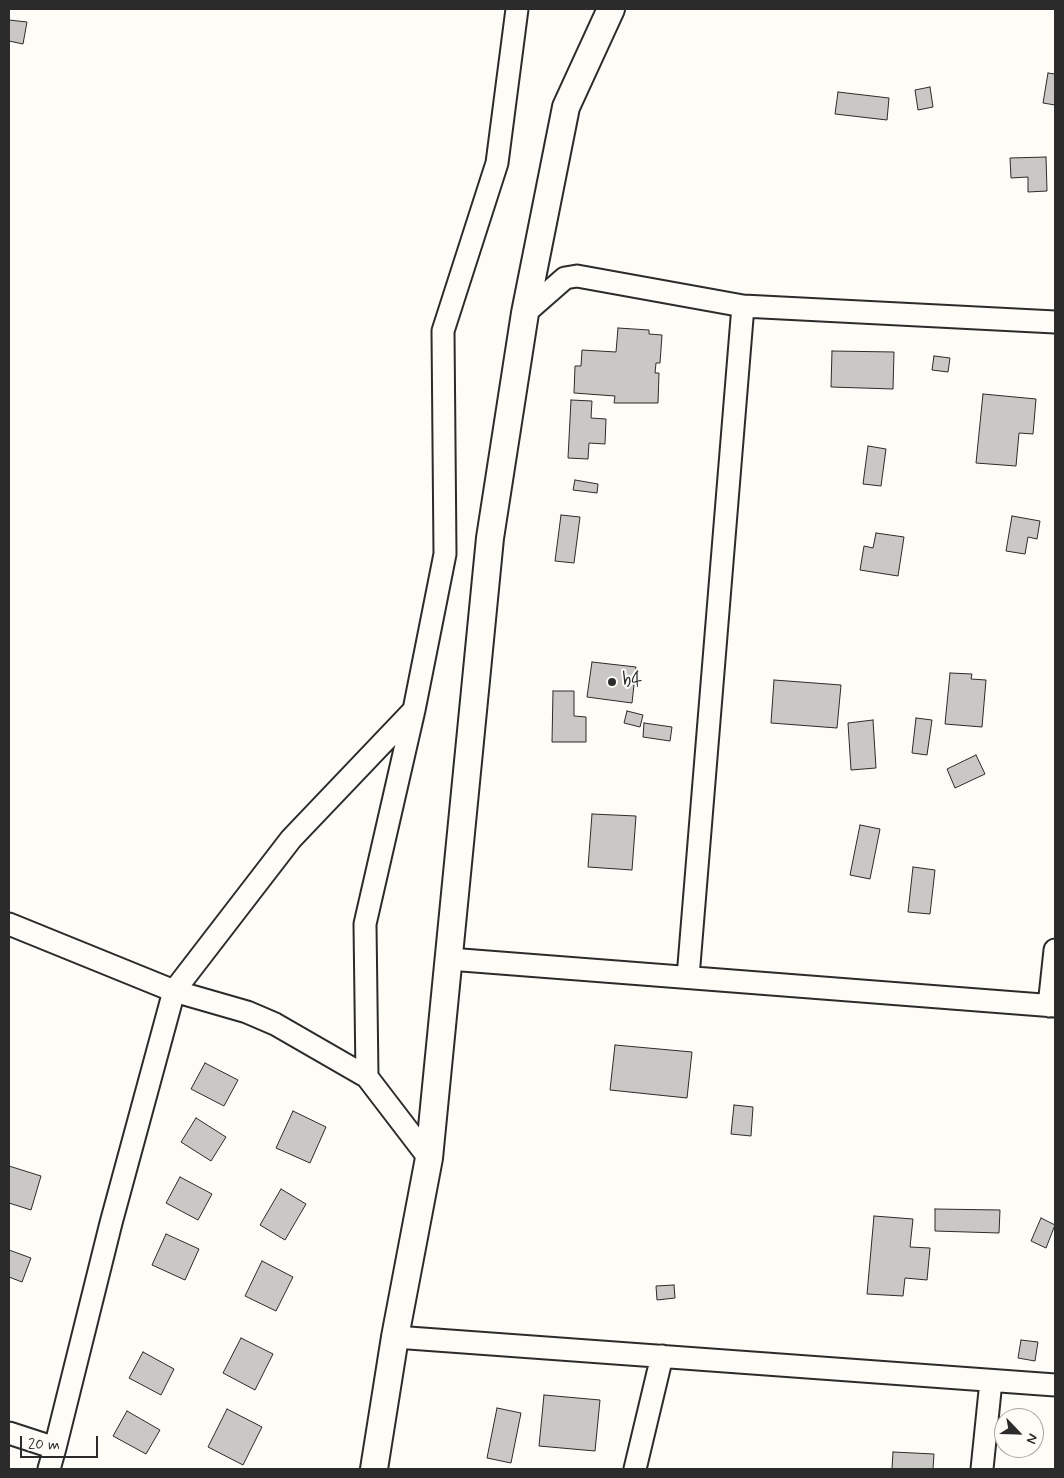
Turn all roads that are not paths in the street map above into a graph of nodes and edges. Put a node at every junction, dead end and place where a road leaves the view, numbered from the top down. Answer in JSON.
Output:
{"nodes":[{"id":1,"x":517,"y":9,"type":"edge"},
{"id":2,"x":611,"y":9,"type":"edge"},
{"id":3,"x":742,"y":306,"type":"junction"},
{"id":4,"x":525,"y":313,"type":"junction"},
{"id":5,"x":1055,"y":322,"type":"edge"},
{"id":6,"x":414,"y":710,"type":"junction"},
{"id":7,"x":9,"y":924,"type":"edge"},
{"id":8,"x":1055,"y":950,"type":"edge"},
{"id":9,"x":449,"y":958,"type":"junction"},
{"id":10,"x":688,"y":977,"type":"junction"},
{"id":11,"x":174,"y":991,"type":"junction"},
{"id":12,"x":1052,"y":1006,"type":"edge"},
{"id":13,"x":367,"y":1076,"type":"junction"},
{"id":14,"x":429,"y":1158,"type":"junction"},
{"id":15,"x":395,"y":1337,"type":"junction"},
{"id":16,"x":662,"y":1356,"type":"junction"},
{"id":17,"x":991,"y":1381,"type":"junction"},
{"id":18,"x":1055,"y":1385,"type":"edge"},
{"id":19,"x":9,"y":1433,"type":"edge"},
{"id":20,"x":55,"y":1448,"type":"junction"},
{"id":21,"x":50,"y":1469,"type":"edge"},
{"id":22,"x":374,"y":1469,"type":"edge"},
{"id":23,"x":635,"y":1469,"type":"edge"},
{"id":24,"x":982,"y":1469,"type":"edge"}],
"edges":[{"from":1,"to":6,"type":"street"},
{"from":2,"to":4,"type":"street"},
{"from":3,"to":4,"type":"street"},
{"from":3,"to":5,"type":"street"},
{"from":3,"to":10,"type":"street"},
{"from":4,"to":9,"type":"street"},
{"from":6,"to":11,"type":"street"},
{"from":6,"to":13,"type":"street"},
{"from":7,"to":11,"type":"street"},
{"from":8,"to":12,"type":"street"},
{"from":9,"to":10,"type":"street"},
{"from":9,"to":14,"type":"street"},
{"from":10,"to":12,"type":"street"},
{"from":11,"to":13,"type":"street"},
{"from":11,"to":20,"type":"street"},
{"from":13,"to":14,"type":"street"},
{"from":14,"to":15,"type":"street"},
{"from":15,"to":16,"type":"street"},
{"from":15,"to":22,"type":"street"},
{"from":16,"to":17,"type":"street"},
{"from":16,"to":23,"type":"street"},
{"from":17,"to":18,"type":"street"},
{"from":17,"to":24,"type":"street"},
{"from":19,"to":20,"type":"street"},
{"from":20,"to":21,"type":"street"}]}
